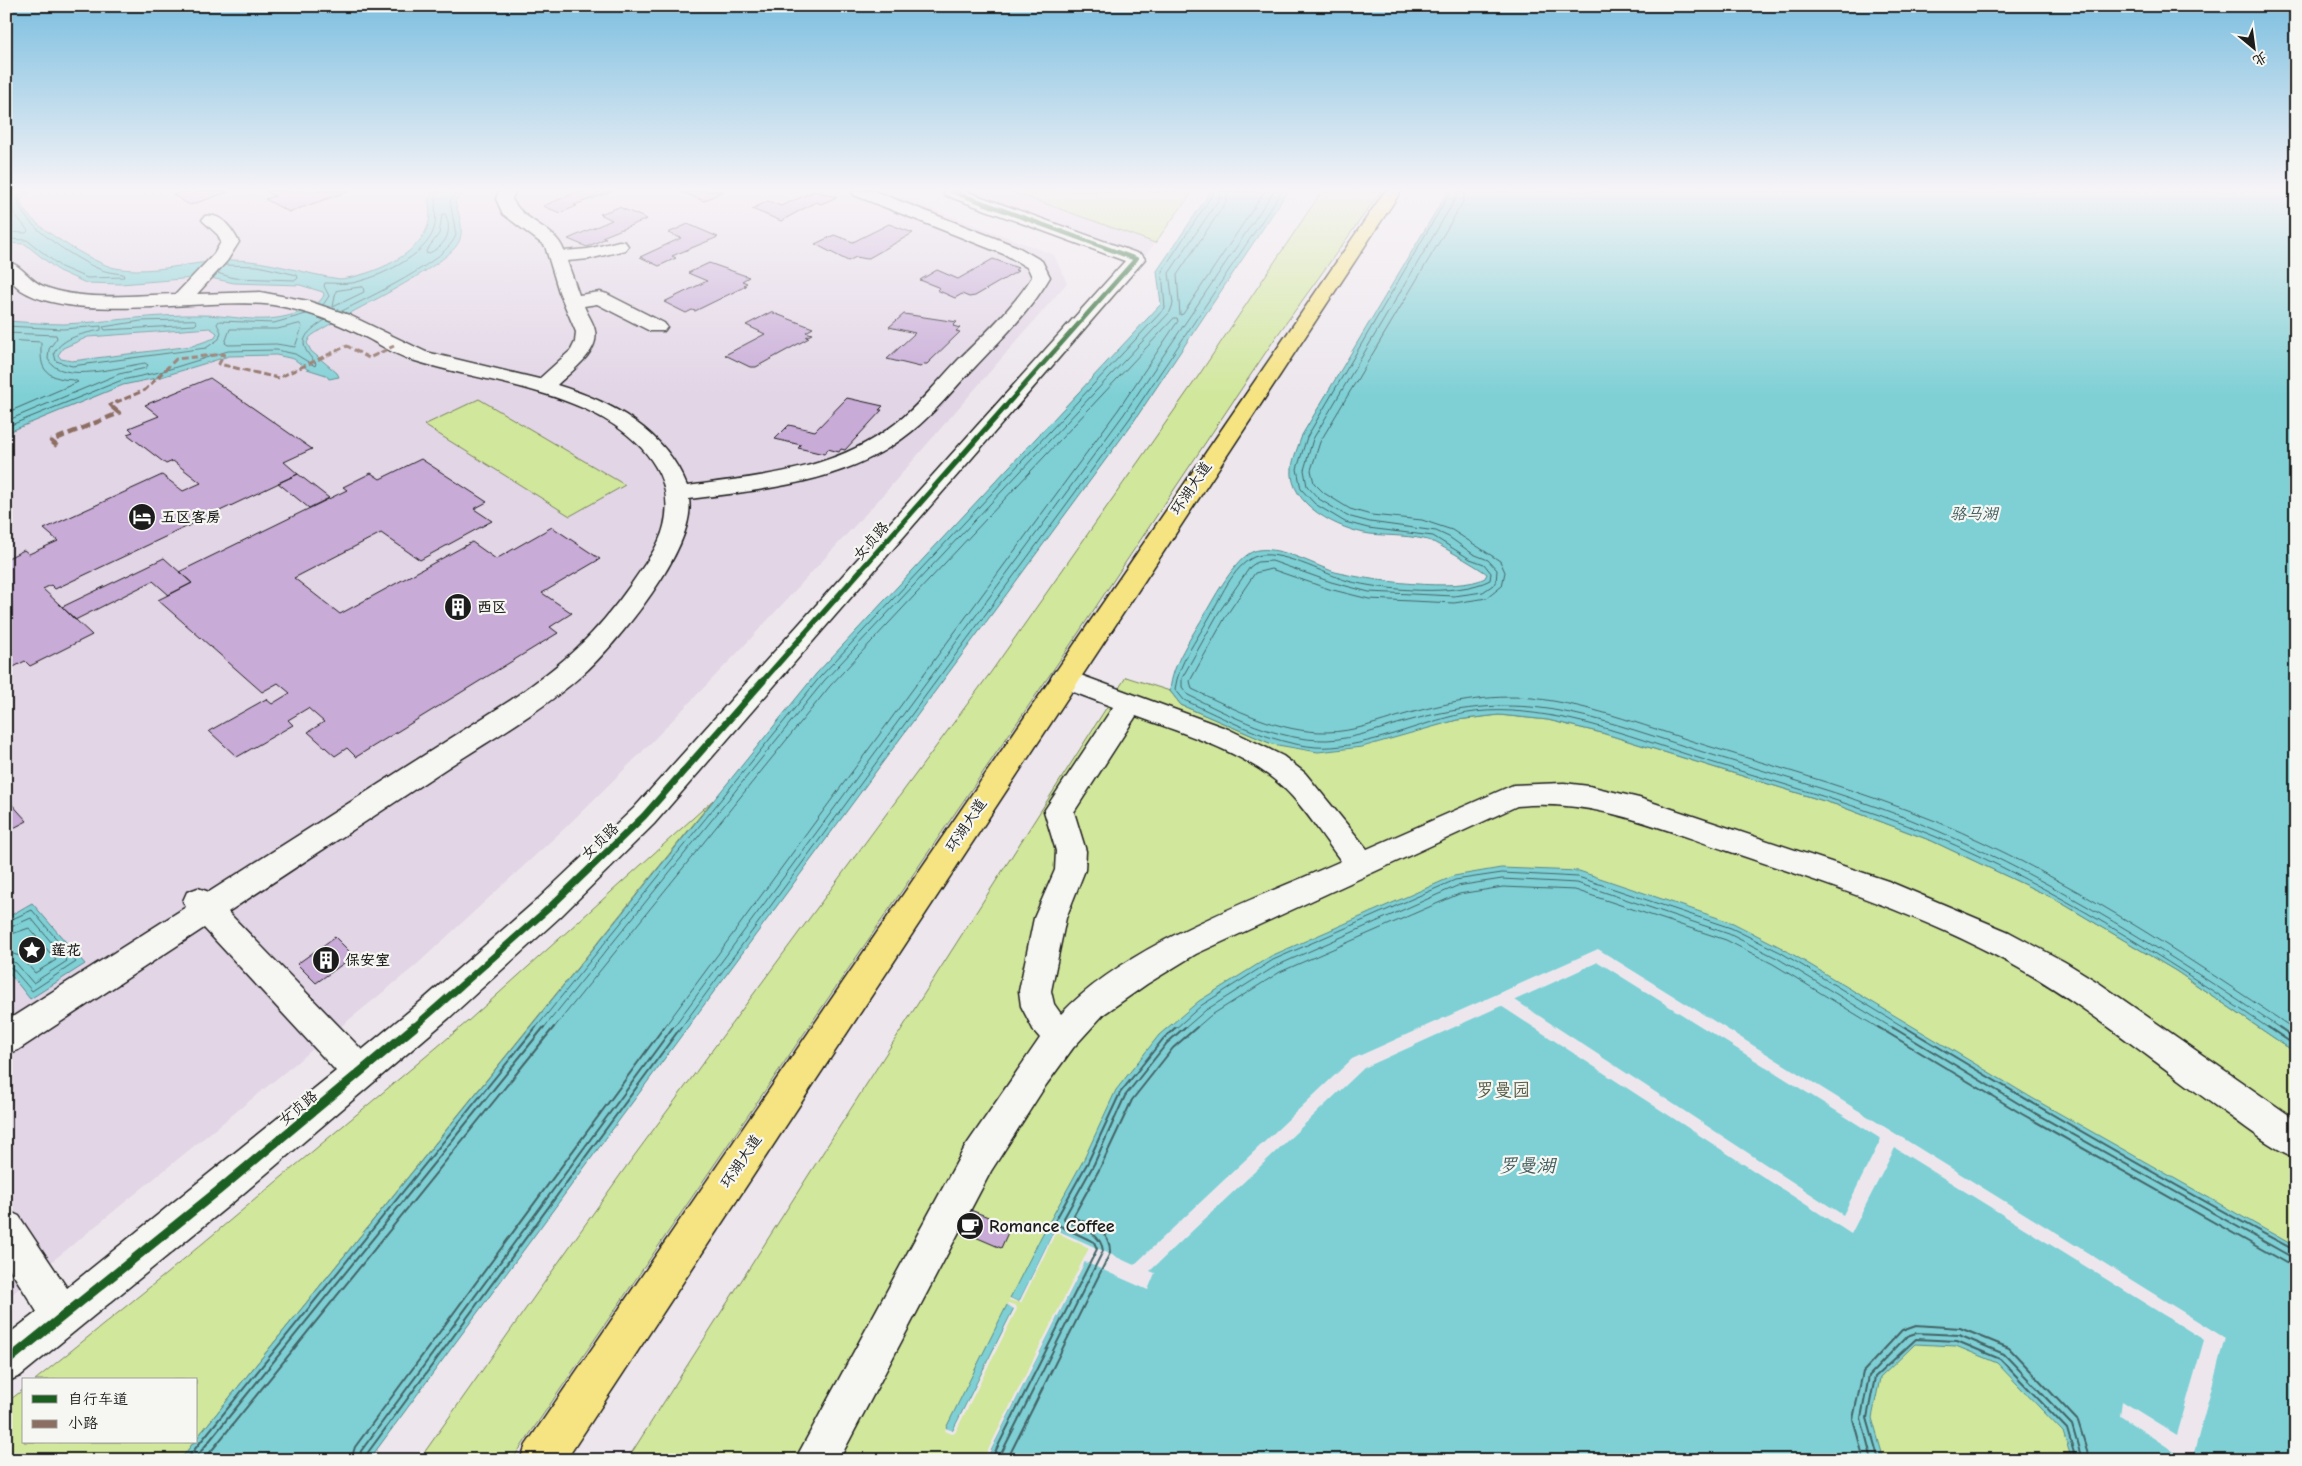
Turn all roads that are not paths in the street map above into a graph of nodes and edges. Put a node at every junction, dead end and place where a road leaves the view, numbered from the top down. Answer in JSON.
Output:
{"nodes":[{"id":1,"x":219,"y":259,"type":"edge"},
{"id":2,"x":559,"y":259,"type":"edge"},
{"id":3,"x":1026,"y":259,"type":"edge"},
{"id":4,"x":1136,"y":259,"type":"edge"},
{"id":5,"x":1347,"y":259,"type":"edge"},
{"id":6,"x":6,"y":266,"type":"edge"},
{"id":7,"x":182,"y":299,"type":"junction"},
{"id":8,"x":573,"y":302,"type":"junction"},
{"id":9,"x":657,"y":327,"type":"dead end"},
{"id":10,"x":543,"y":387,"type":"junction"},
{"id":11,"x":676,"y":494,"type":"junction"},
{"id":12,"x":1064,"y":678,"type":"junction"},
{"id":13,"x":1130,"y":703,"type":"junction"},
{"id":14,"x":1361,"y":864,"type":"junction"},
{"id":15,"x":202,"y":906,"type":"junction"},
{"id":16,"x":1061,"y":1037,"type":"junction"},
{"id":17,"x":6,"y":1039,"type":"edge"},
{"id":18,"x":360,"y":1072,"type":"junction"},
{"id":19,"x":2296,"y":1141,"type":"edge"},
{"id":20,"x":6,"y":1229,"type":"edge"},
{"id":21,"x":63,"y":1316,"type":"junction"},
{"id":22,"x":6,"y":1362,"type":"edge"},
{"id":23,"x":541,"y":1460,"type":"edge"},
{"id":24,"x":816,"y":1460,"type":"edge"}],
"edges":[{"from":1,"to":7,"type":"street"},
{"from":2,"to":8,"type":"street"},
{"from":3,"to":11,"type":"street"},
{"from":4,"to":18,"type":"street","name":"女贞路"},
{"from":5,"to":12,"type":"main road","name":"环湖大道"},
{"from":6,"to":7,"type":"street"},
{"from":7,"to":10,"type":"street"},
{"from":8,"to":9,"type":"street"},
{"from":8,"to":10,"type":"street"},
{"from":10,"to":11,"type":"street"},
{"from":11,"to":15,"type":"street"},
{"from":12,"to":13,"type":"street"},
{"from":12,"to":23,"type":"main road","name":"环湖大道"},
{"from":13,"to":14,"type":"street"},
{"from":13,"to":16,"type":"street"},
{"from":14,"to":16,"type":"street"},
{"from":14,"to":19,"type":"street"},
{"from":15,"to":17,"type":"street"},
{"from":15,"to":18,"type":"street"},
{"from":16,"to":24,"type":"street"},
{"from":18,"to":21,"type":"street","name":"女贞路"},
{"from":20,"to":21,"type":"street"},
{"from":21,"to":22,"type":"street","name":"女贞路"}]}
